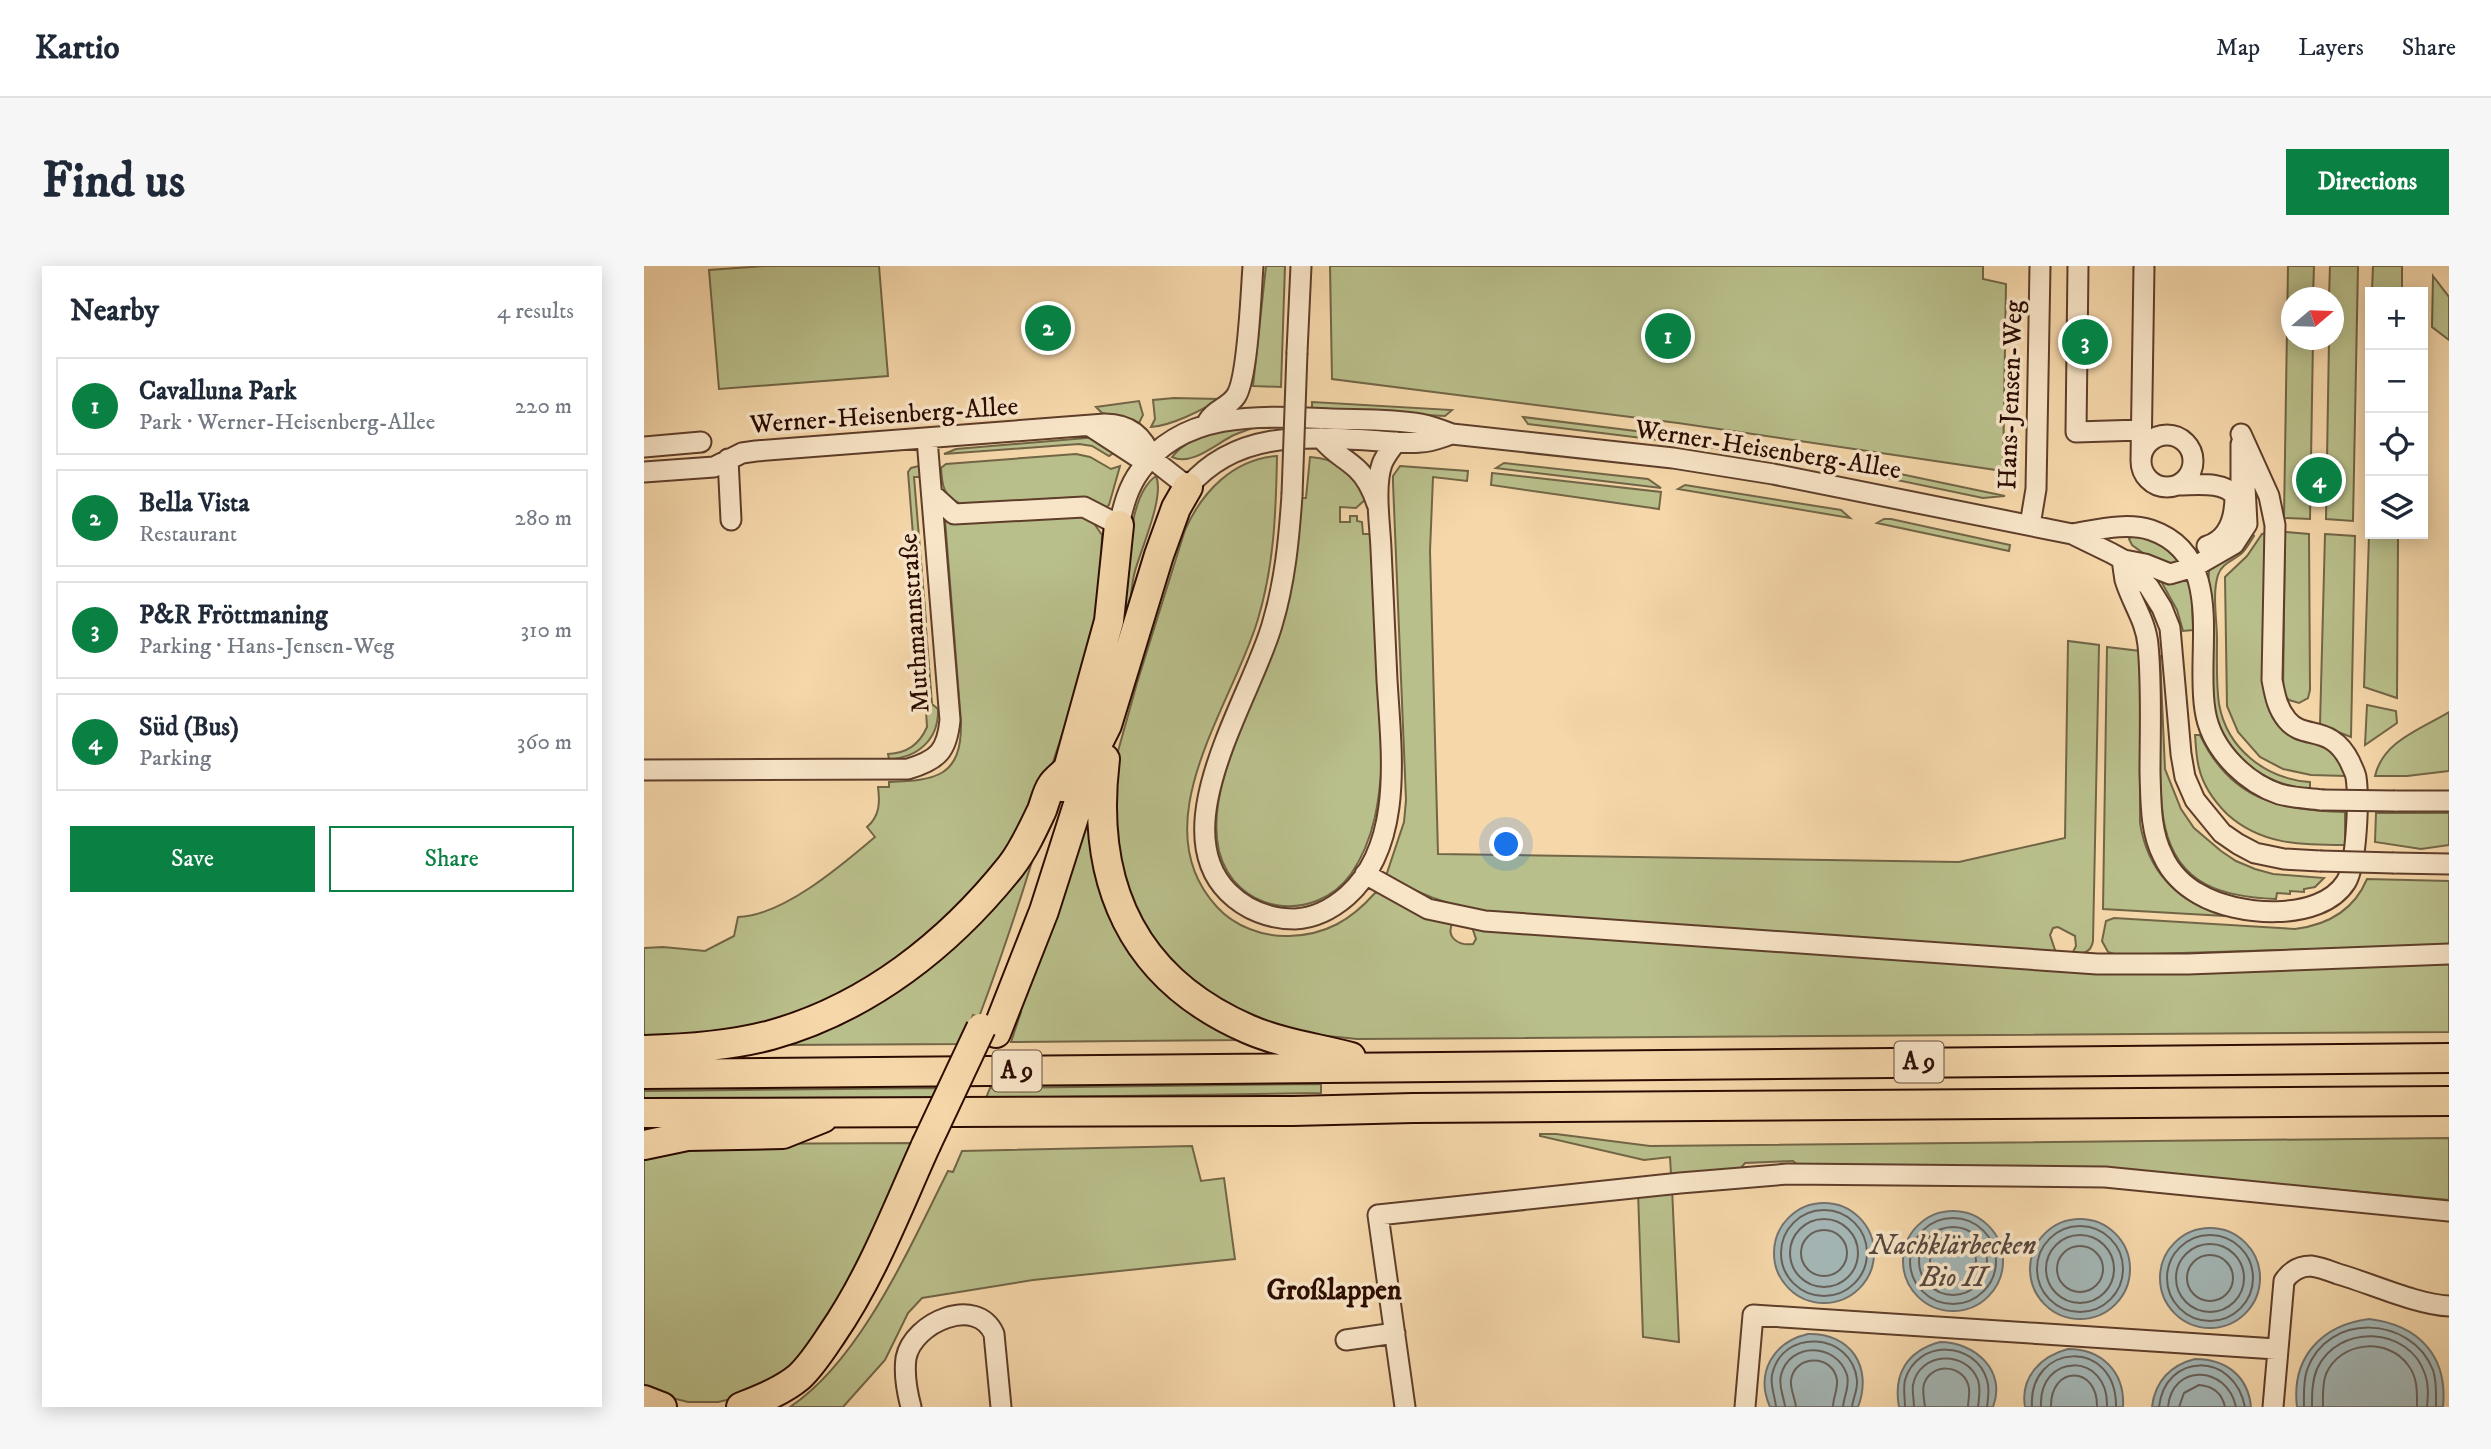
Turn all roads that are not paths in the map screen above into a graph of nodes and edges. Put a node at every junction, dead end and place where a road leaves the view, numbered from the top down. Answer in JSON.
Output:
{"nodes":[{"id":1,"x":1253,"y":266,"type":"edge"},
{"id":2,"x":1301,"y":266,"type":"edge"},
{"id":3,"x":2040,"y":266,"type":"edge"},
{"id":4,"x":2078,"y":266,"type":"edge"},
{"id":5,"x":2144,"y":266,"type":"edge"},
{"id":6,"x":1205,"y":426,"type":"junction"},
{"id":7,"x":2141,"y":430,"type":"junction"},
{"id":8,"x":1452,"y":434,"type":"junction"},
{"id":9,"x":1321,"y":438,"type":"junction"},
{"id":10,"x":927,"y":439,"type":"junction"},
{"id":11,"x":701,"y":442,"type":"dead end"},
{"id":12,"x":1396,"y":442,"type":"junction"},
{"id":13,"x":644,"y":447,"type":"edge"},
{"id":14,"x":1151,"y":458,"type":"junction"},
{"id":15,"x":728,"y":459,"type":"junction"},
{"id":16,"x":2141,"y":460,"type":"junction"},
{"id":17,"x":644,"y":472,"type":"edge"},
{"id":18,"x":2237,"y":484,"type":"junction"},
{"id":19,"x":2179,"y":485,"type":"junction"},
{"id":20,"x":1188,"y":487,"type":"junction"},
{"id":21,"x":932,"y":494,"type":"junction"},
{"id":22,"x":1379,"y":509,"type":"junction"},
{"id":23,"x":731,"y":520,"type":"dead end"},
{"id":24,"x":1119,"y":525,"type":"junction"},
{"id":25,"x":2030,"y":525,"type":"junction"},
{"id":26,"x":2072,"y":534,"type":"junction"},
{"id":27,"x":2122,"y":559,"type":"junction"},
{"id":28,"x":2190,"y":560,"type":"junction"},
{"id":29,"x":1107,"y":725,"type":"junction"},
{"id":30,"x":644,"y":770,"type":"edge"},
{"id":31,"x":1067,"y":770,"type":"junction"},
{"id":32,"x":2449,"y":801,"type":"edge"},
{"id":33,"x":2449,"y":864,"type":"edge"},
{"id":34,"x":1365,"y":874,"type":"junction"},
{"id":35,"x":2449,"y":954,"type":"edge"},
{"id":36,"x":988,"y":1031,"type":"junction"},
{"id":37,"x":644,"y":1050,"type":"edge"},
{"id":38,"x":2449,"y":1058,"type":"edge"},
{"id":39,"x":1390,"y":1067,"type":"junction"},
{"id":40,"x":644,"y":1074,"type":"edge"},
{"id":41,"x":2449,"y":1101,"type":"edge"},
{"id":42,"x":644,"y":1113,"type":"edge"},
{"id":43,"x":838,"y":1113,"type":"junction"},
{"id":44,"x":644,"y":1144,"type":"edge"},
{"id":45,"x":936,"y":1145,"type":"junction"},
{"id":46,"x":2449,"y":1211,"type":"edge"},
{"id":47,"x":2449,"y":1306,"type":"edge"},
{"id":48,"x":1395,"y":1333,"type":"junction"},
{"id":49,"x":1346,"y":1340,"type":"dead end"},
{"id":50,"x":2276,"y":1349,"type":"junction"},
{"id":51,"x":644,"y":1400,"type":"edge"},
{"id":52,"x":662,"y":1407,"type":"edge"},
{"id":53,"x":741,"y":1407,"type":"edge"},
{"id":54,"x":780,"y":1407,"type":"edge"},
{"id":55,"x":911,"y":1407,"type":"edge"},
{"id":56,"x":1001,"y":1407,"type":"edge"},
{"id":57,"x":1405,"y":1407,"type":"edge"},
{"id":58,"x":1745,"y":1407,"type":"edge"},
{"id":59,"x":2273,"y":1407,"type":"edge"}],
"edges":[{"from":1,"to":6,"type":"street"},
{"from":2,"to":34,"type":"street","bridge":true},
{"from":3,"to":25,"type":"street","name":"Hans-Jensen-Weg"},
{"from":4,"to":7,"type":"street"},
{"from":5,"to":7,"type":"street"},
{"from":6,"to":8,"type":"street","name":"Werner-Heisenberg-Allee"},
{"from":6,"to":14,"type":"street","name":"Werner-Heisenberg-Allee"},
{"from":7,"to":16,"type":"street"},
{"from":8,"to":12,"type":"street","name":"Werner-Heisenberg-Allee"},
{"from":8,"to":25,"type":"street","name":"Werner-Heisenberg-Allee"},
{"from":9,"to":12,"type":"street","name":"Werner-Heisenberg-Allee"},
{"from":9,"to":20,"type":"street","name":"Werner-Heisenberg-Allee"},
{"from":9,"to":22,"type":"street"},
{"from":10,"to":14,"type":"street","name":"Werner-Heisenberg-Allee"},
{"from":10,"to":15,"type":"street","name":"Werner-Heisenberg-Allee"},
{"from":10,"to":21,"type":"street","name":"Muthmannstraße"},
{"from":11,"to":13,"type":"street"},
{"from":12,"to":22,"type":"street"},
{"from":14,"to":20,"type":"street","name":"Werner-Heisenberg-Allee"},
{"from":14,"to":24,"type":"street","name":"Werner-Heisenberg-Allee"},
{"from":15,"to":17,"type":"street","name":"Werner-Heisenberg-Allee"},
{"from":15,"to":23,"type":"street"},
{"from":16,"to":19,"type":"street"},
{"from":16,"to":19,"type":"street"},
{"from":18,"to":19,"type":"street"},
{"from":18,"to":27,"type":"street"},
{"from":18,"to":28,"type":"street"},
{"from":20,"to":29,"type":"highway"},
{"from":21,"to":24,"type":"street"},
{"from":21,"to":30,"type":"street","name":"Muthmannstraße"},
{"from":22,"to":34,"type":"street"},
{"from":24,"to":31,"type":"highway"},
{"from":25,"to":26,"type":"street","name":"Werner-Heisenberg-Allee"},
{"from":26,"to":27,"type":"street","name":"Werner-Heisenberg-Allee"},
{"from":26,"to":28,"type":"street","name":"Werner-Heisenberg-Allee"},
{"from":27,"to":28,"type":"street"},
{"from":27,"to":33,"type":"street","name":"Werner-Heisenberg-Allee","bridge":true},
{"from":28,"to":32,"type":"street","bridge":true},
{"from":29,"to":36,"type":"highway"},
{"from":29,"to":39,"type":"highway"},
{"from":31,"to":36,"type":"highway"},
{"from":31,"to":37,"type":"highway"},
{"from":34,"to":35,"type":"street"},
{"from":36,"to":45,"type":"highway"},
{"from":38,"to":39,"type":"highway","number":"A 9"},
{"from":39,"to":40,"type":"highway","number":"A 9"},
{"from":41,"to":43,"type":"highway","number":"A 9"},
{"from":42,"to":43,"type":"highway","number":"A 9"},
{"from":43,"to":44,"type":"highway"},
{"from":45,"to":53,"type":"highway"},
{"from":45,"to":54,"type":"highway"},
{"from":46,"to":48,"type":"street"},
{"from":47,"to":50,"type":"street"},
{"from":48,"to":49,"type":"street"},
{"from":48,"to":57,"type":"street"},
{"from":50,"to":58,"type":"street"},
{"from":50,"to":59,"type":"street"},
{"from":51,"to":52,"type":"highway"},
{"from":55,"to":56,"type":"street"}]}
